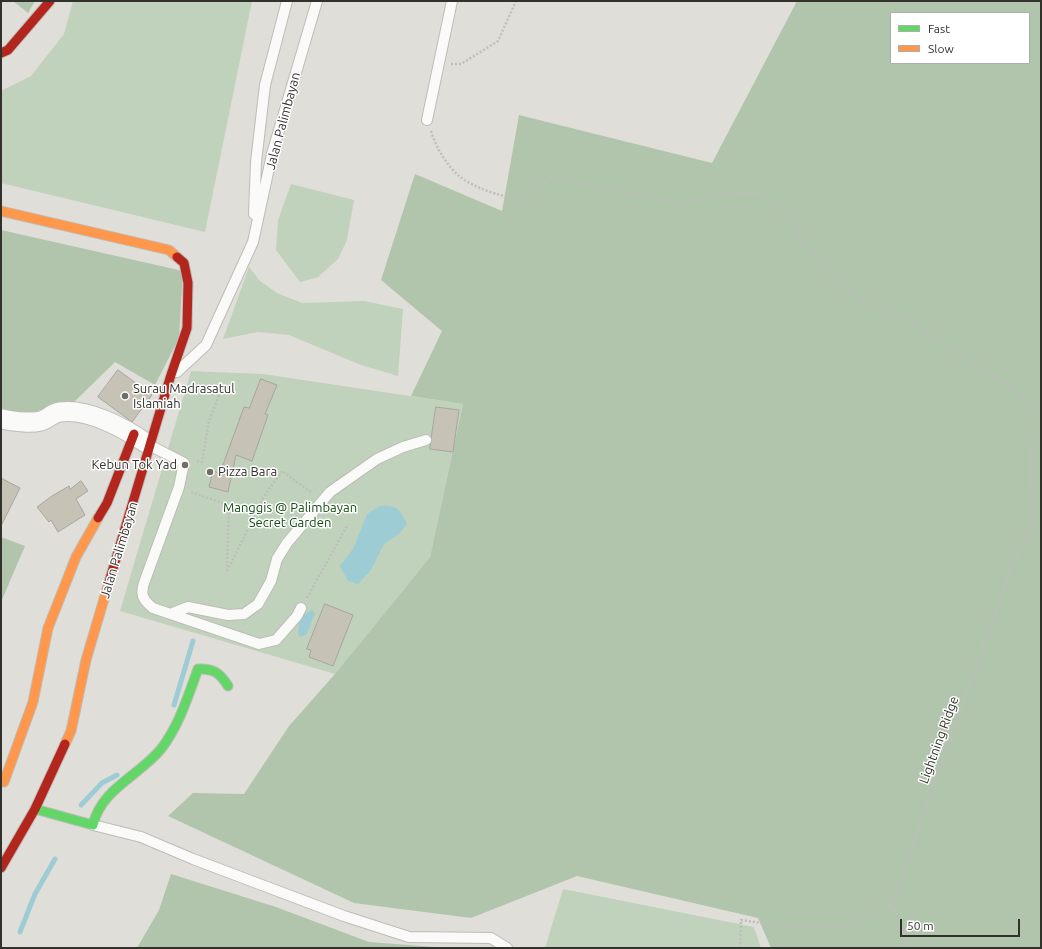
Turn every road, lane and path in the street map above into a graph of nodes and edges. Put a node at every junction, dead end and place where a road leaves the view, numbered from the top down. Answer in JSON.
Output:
{"nodes":[{"id":1,"x":50,"y":1,"type":"edge"},
{"id":2,"x":287,"y":1,"type":"edge"},
{"id":3,"x":317,"y":1,"type":"edge"},
{"id":4,"x":452,"y":1,"type":"edge"},
{"id":5,"x":516,"y":1,"type":"edge"},
{"id":6,"x":1,"y":53,"type":"edge"},
{"id":7,"x":439,"y":64,"type":"junction"},
{"id":8,"x":427,"y":120,"type":"joint"},
{"id":9,"x":1,"y":211,"type":"edge"},
{"id":10,"x":253,"y":242,"type":"junction"},
{"id":11,"x":170,"y":378,"type":"junction"},
{"id":12,"x":220,"y":393,"type":"dead end"},
{"id":13,"x":1,"y":419,"type":"edge"},
{"id":14,"x":1041,"y":422,"type":"edge"},
{"id":15,"x":134,"y":434,"type":"junction"},
{"id":16,"x":1041,"y":437,"type":"edge"},
{"id":17,"x":426,"y":440,"type":"dead end"},
{"id":18,"x":151,"y":446,"type":"junction"},
{"id":19,"x":184,"y":464,"type":"junction"},
{"id":20,"x":179,"y":487,"type":"junction"},
{"id":21,"x":307,"y":489,"type":"dead end"},
{"id":22,"x":348,"y":524,"type":"dead end"},
{"id":23,"x":300,"y":608,"type":"joint"},
{"id":24,"x":172,"y":613,"type":"junction"},
{"id":25,"x":228,"y":686,"type":"dead end"},
{"id":26,"x":4,"y":782,"type":"dead end"},
{"id":27,"x":35,"y":809,"type":"junction"},
{"id":28,"x":93,"y":825,"type":"junction"},
{"id":29,"x":1,"y":868,"type":"edge"},
{"id":30,"x":892,"y":903,"type":"junction"},
{"id":31,"x":507,"y":948,"type":"edge"},
{"id":32,"x":740,"y":948,"type":"edge"},
{"id":33,"x":910,"y":948,"type":"edge"}],
"edges":[{"from":1,"to":6,"type":"street"},
{"from":2,"to":10,"type":"lane","name":"Jalan Palimbayan"},
{"from":3,"to":10,"type":"lane","name":"Jalan Palimbayan"},
{"from":4,"to":7,"type":"lane"},
{"from":5,"to":7,"type":"path"},
{"from":7,"to":8,"type":"lane"},
{"from":8,"to":14,"type":"path"},
{"from":9,"to":11,"type":"street"},
{"from":10,"to":11,"type":"lane","name":"Jalan Palimbayan"},
{"from":11,"to":18,"type":"street","name":"Jalan Palimbayan"},
{"from":12,"to":19,"type":"path"},
{"from":13,"to":15,"type":"street"},
{"from":15,"to":18,"type":"street"},
{"from":15,"to":26,"type":"street"},
{"from":16,"to":30,"type":"path","name":"Lightning Ridge"},
{"from":17,"to":24,"type":"lane"},
{"from":18,"to":19,"type":"lane"},
{"from":18,"to":27,"type":"street","name":"Jalan Palimbayan"},
{"from":19,"to":20,"type":"lane"},
{"from":20,"to":21,"type":"path"},
{"from":20,"to":24,"type":"lane"},
{"from":22,"to":23,"type":"path"},
{"from":23,"to":24,"type":"lane"},
{"from":25,"to":28,"type":"street"},
{"from":27,"to":28,"type":"street"},
{"from":27,"to":29,"type":"street","name":"Jalan Palimbayan"},
{"from":28,"to":31,"type":"lane"},
{"from":30,"to":32,"type":"path"},
{"from":30,"to":33,"type":"path"}]}
